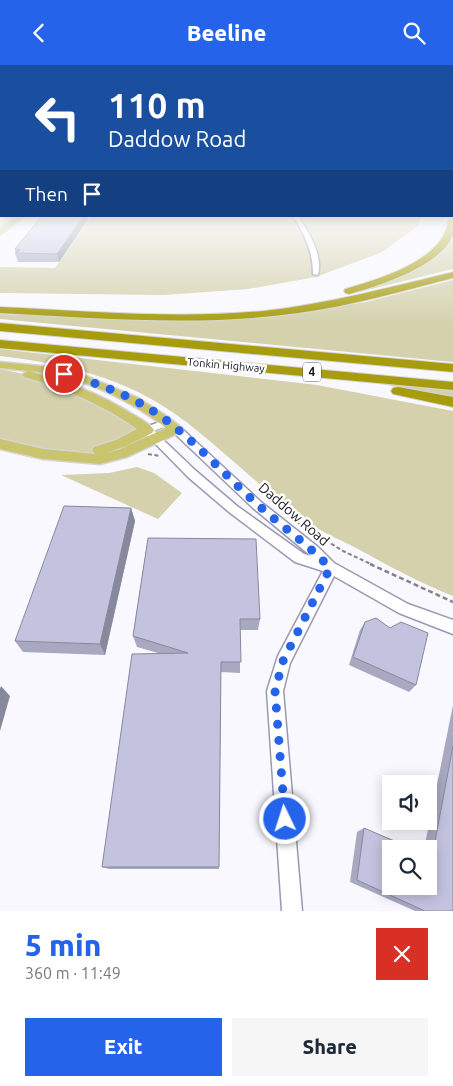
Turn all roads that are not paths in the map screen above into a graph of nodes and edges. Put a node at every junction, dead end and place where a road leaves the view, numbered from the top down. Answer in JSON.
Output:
{"nodes":[{"id":1,"x":311,"y":246,"type":"edge"},
{"id":2,"x":439,"y":246,"type":"edge"},
{"id":3,"x":316,"y":274,"type":"dead end"},
{"id":4,"x":453,"y":275,"type":"edge"},
{"id":5,"x":0,"y":310,"type":"edge"},
{"id":6,"x":201,"y":317,"type":"junction"},
{"id":7,"x":0,"y":327,"type":"edge"},
{"id":8,"x":0,"y":343,"type":"edge"},
{"id":9,"x":170,"y":361,"type":"junction"},
{"id":10,"x":0,"y":365,"type":"edge"},
{"id":11,"x":453,"y":367,"type":"edge"},
{"id":12,"x":0,"y":369,"type":"edge"},
{"id":13,"x":453,"y":386,"type":"edge"},
{"id":14,"x":453,"y":402,"type":"edge"},
{"id":15,"x":172,"y":425,"type":"junction"},
{"id":16,"x":151,"y":434,"type":"junction"},
{"id":17,"x":0,"y":444,"type":"edge"},
{"id":18,"x":330,"y":568,"type":"junction"},
{"id":19,"x":453,"y":627,"type":"edge"},
{"id":20,"x":292,"y":911,"type":"edge"}],
"edges":[{"from":1,"to":3,"type":"street"},
{"from":2,"to":6,"type":"highway"},
{"from":4,"to":6,"type":"highway"},
{"from":5,"to":6,"type":"highway"},
{"from":7,"to":11,"type":"highway","name":"Tonkin Highway","number":"4"},
{"from":8,"to":9,"type":"highway","name":"Tonkin Highway","number":"4"},
{"from":9,"to":13,"type":"highway","name":"Tonkin Highway","number":"4"},
{"from":9,"to":14,"type":"highway"},
{"from":10,"to":15,"type":"main road","name":"Daddow Road"},
{"from":12,"to":16,"type":"main road","name":"Daddow Road"},
{"from":15,"to":16,"type":"main road"},
{"from":15,"to":18,"type":"street","name":"Daddow Road"},
{"from":16,"to":17,"type":"main road"},
{"from":16,"to":18,"type":"street","name":"Daddow Road"},
{"from":18,"to":19,"type":"street"},
{"from":18,"to":20,"type":"street"}]}
